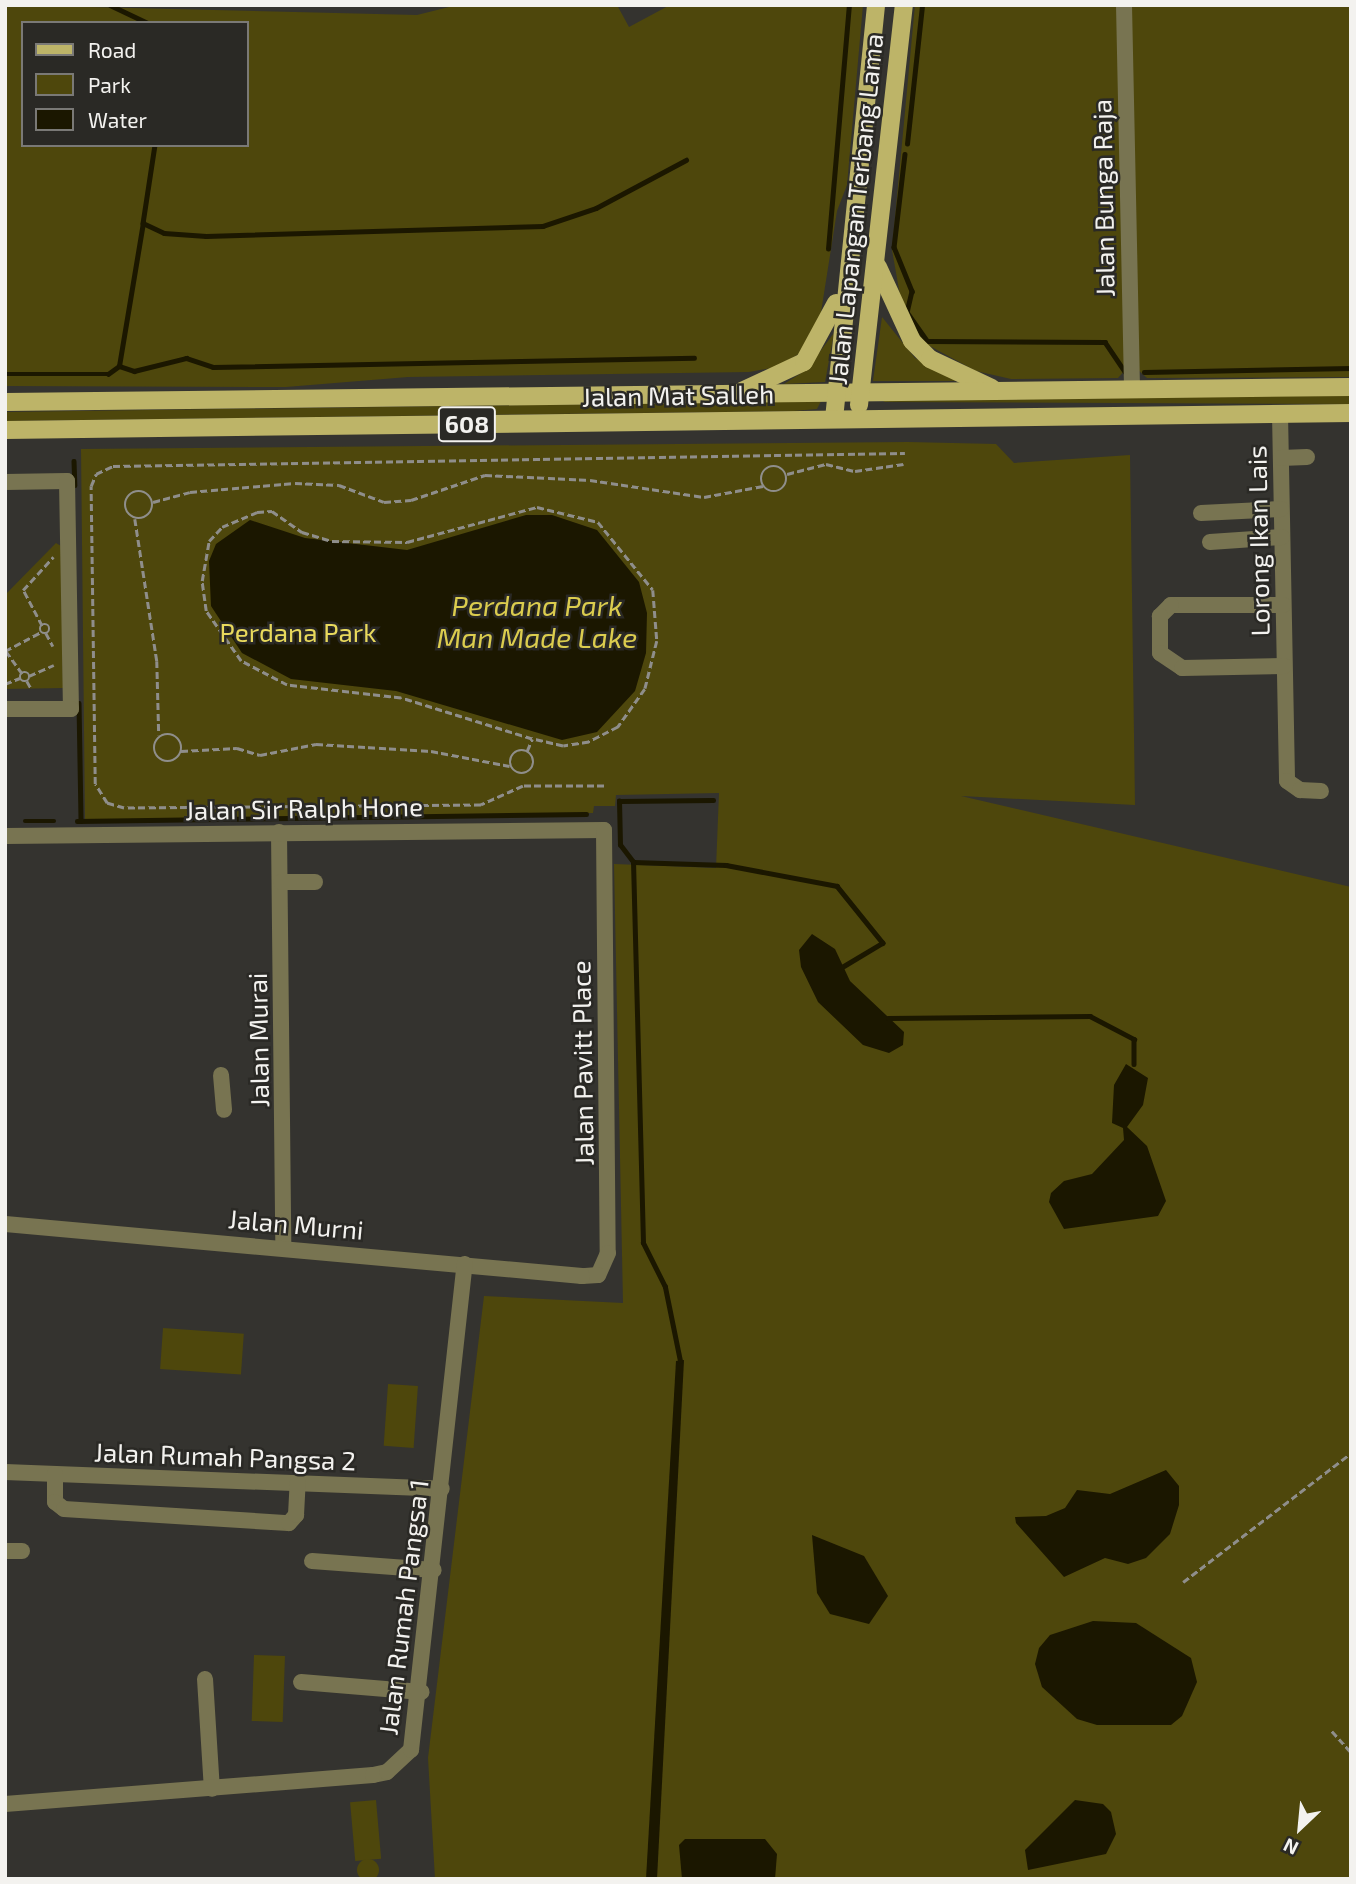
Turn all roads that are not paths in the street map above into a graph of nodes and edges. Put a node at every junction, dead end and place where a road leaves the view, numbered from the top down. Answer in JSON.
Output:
{"nodes":[{"id":1,"x":876,"y":5,"type":"edge"},
{"id":2,"x":904,"y":5,"type":"edge"},
{"id":3,"x":1124,"y":5,"type":"edge"},
{"id":4,"x":877,"y":264,"type":"junction"},
{"id":5,"x":845,"y":276,"type":"junction"},
{"id":6,"x":1351,"y":387,"type":"edge"},
{"id":7,"x":1132,"y":389,"type":"junction"},
{"id":8,"x":997,"y":390,"type":"junction"},
{"id":9,"x":834,"y":393,"type":"junction"},
{"id":10,"x":860,"y":393,"type":"junction"},
{"id":11,"x":736,"y":394,"type":"junction"},
{"id":12,"x":5,"y":402,"type":"edge"},
{"id":13,"x":1351,"y":413,"type":"edge"},
{"id":14,"x":1280,"y":414,"type":"junction"},
{"id":15,"x":834,"y":419,"type":"junction"},
{"id":16,"x":858,"y":419,"type":"junction"},
{"id":17,"x":5,"y":430,"type":"edge"},
{"id":18,"x":1307,"y":457,"type":"dead end"},
{"id":19,"x":1281,"y":458,"type":"junction"},
{"id":20,"x":5,"y":482,"type":"edge"},
{"id":21,"x":1281,"y":509,"type":"junction"},
{"id":22,"x":1201,"y":513,"type":"dead end"},
{"id":23,"x":1282,"y":537,"type":"junction"},
{"id":24,"x":1210,"y":542,"type":"dead end"},
{"id":25,"x":1283,"y":605,"type":"junction"},
{"id":26,"x":1284,"y":666,"type":"junction"},
{"id":27,"x":5,"y":709,"type":"edge"},
{"id":28,"x":1321,"y":791,"type":"dead end"},
{"id":29,"x":604,"y":830,"type":"joint"},
{"id":30,"x":279,"y":832,"type":"junction"},
{"id":31,"x":5,"y":836,"type":"edge"},
{"id":32,"x":281,"y":882,"type":"junction"},
{"id":33,"x":315,"y":882,"type":"dead end"},
{"id":34,"x":221,"y":1075,"type":"dead end"},
{"id":35,"x":224,"y":1110,"type":"dead end"},
{"id":36,"x":5,"y":1224,"type":"edge"},
{"id":37,"x":283,"y":1247,"type":"junction"},
{"id":38,"x":465,"y":1264,"type":"junction"},
{"id":39,"x":582,"y":1276,"type":"joint"},
{"id":40,"x":5,"y":1472,"type":"edge"},
{"id":41,"x":55,"y":1474,"type":"junction"},
{"id":42,"x":298,"y":1482,"type":"junction"},
{"id":43,"x":442,"y":1489,"type":"junction"},
{"id":44,"x":5,"y":1550,"type":"edge"},
{"id":45,"x":22,"y":1551,"type":"dead end"},
{"id":46,"x":312,"y":1561,"type":"dead end"},
{"id":47,"x":434,"y":1570,"type":"junction"},
{"id":48,"x":205,"y":1679,"type":"dead end"},
{"id":49,"x":301,"y":1682,"type":"dead end"},
{"id":50,"x":422,"y":1692,"type":"junction"},
{"id":51,"x":212,"y":1789,"type":"junction"},
{"id":52,"x":5,"y":1804,"type":"edge"}],
"edges":[{"from":1,"to":5,"type":"main road","name":"Jalan Lapangan Terbang Lama"},
{"from":2,"to":4,"type":"main road","name":"Jalan Lapangan Terbang Lama"},
{"from":3,"to":7,"type":"street","name":"Jalan Bunga Raja"},
{"from":4,"to":8,"type":"main road"},
{"from":4,"to":10,"type":"main road","name":"Jalan Lapangan Terbang Lama"},
{"from":5,"to":9,"type":"main road","name":"Jalan Lapangan Terbang Lama"},
{"from":5,"to":11,"type":"main road"},
{"from":6,"to":7,"type":"main road","name":"Jalan Mat Salleh"},
{"from":7,"to":8,"type":"main road","name":"Jalan Mat Salleh"},
{"from":8,"to":10,"type":"main road","name":"Jalan Mat Salleh"},
{"from":9,"to":10,"type":"main road","name":"Jalan Mat Salleh","number":"608"},
{"from":9,"to":11,"type":"main road","name":"Jalan Mat Salleh","number":"608"},
{"from":9,"to":15,"type":"main road","name":"Jalan Lapangan Terbang Lama"},
{"from":10,"to":16,"type":"main road","name":"Jalan Lapangan Terbang Lama"},
{"from":11,"to":12,"type":"main road","name":"Jalan Mat Salleh","number":"608"},
{"from":13,"to":14,"type":"main road","name":"Jalan Mat Salleh"},
{"from":14,"to":16,"type":"main road","name":"Jalan Mat Salleh"},
{"from":14,"to":19,"type":"street","name":"Lorong Ikan Lais"},
{"from":15,"to":16,"type":"main road","name":"Jalan Mat Salleh","number":"608"},
{"from":15,"to":17,"type":"main road","name":"Jalan Mat Salleh","number":"608"},
{"from":18,"to":19,"type":"street"},
{"from":19,"to":21,"type":"street","name":"Lorong Ikan Lais"},
{"from":20,"to":27,"type":"street"},
{"from":21,"to":22,"type":"street"},
{"from":21,"to":23,"type":"street","name":"Lorong Ikan Lais"},
{"from":23,"to":24,"type":"street"},
{"from":23,"to":25,"type":"street","name":"Lorong Ikan Lais"},
{"from":25,"to":26,"type":"street","name":"Lorong Ikan Lais"},
{"from":25,"to":26,"type":"street"},
{"from":26,"to":28,"type":"street","name":"Lorong Ikan Lais"},
{"from":29,"to":30,"type":"street","name":"Jalan Sir Ralph Hone"},
{"from":29,"to":39,"type":"street","name":"Jalan Pavitt Place"},
{"from":30,"to":31,"type":"street","name":"Jalan Sir Ralph Hone"},
{"from":30,"to":32,"type":"street","name":"Jalan Murai"},
{"from":32,"to":33,"type":"street"},
{"from":32,"to":37,"type":"street","name":"Jalan Murai"},
{"from":34,"to":35,"type":"street"},
{"from":36,"to":37,"type":"street","name":"Jalan Murni"},
{"from":37,"to":38,"type":"street","name":"Jalan Murni"},
{"from":38,"to":39,"type":"street","name":"Jalan Murni"},
{"from":38,"to":43,"type":"street","name":"Jalan Rumah Pangsa 1"},
{"from":40,"to":41,"type":"street","name":"Jalan Rumah Pangsa 2"},
{"from":41,"to":42,"type":"street","name":"Jalan Rumah Pangsa 2"},
{"from":41,"to":42,"type":"street"},
{"from":42,"to":43,"type":"street","name":"Jalan Rumah Pangsa 2"},
{"from":43,"to":47,"type":"street","name":"Jalan Rumah Pangsa 1"},
{"from":44,"to":45,"type":"street"},
{"from":46,"to":47,"type":"street"},
{"from":47,"to":50,"type":"street","name":"Jalan Rumah Pangsa 1"},
{"from":48,"to":51,"type":"street"},
{"from":49,"to":50,"type":"street"},
{"from":50,"to":51,"type":"street","name":"Jalan Rumah Pangsa 1"},
{"from":51,"to":52,"type":"street","name":"Jalan Rumah Pangsa 1"}]}
